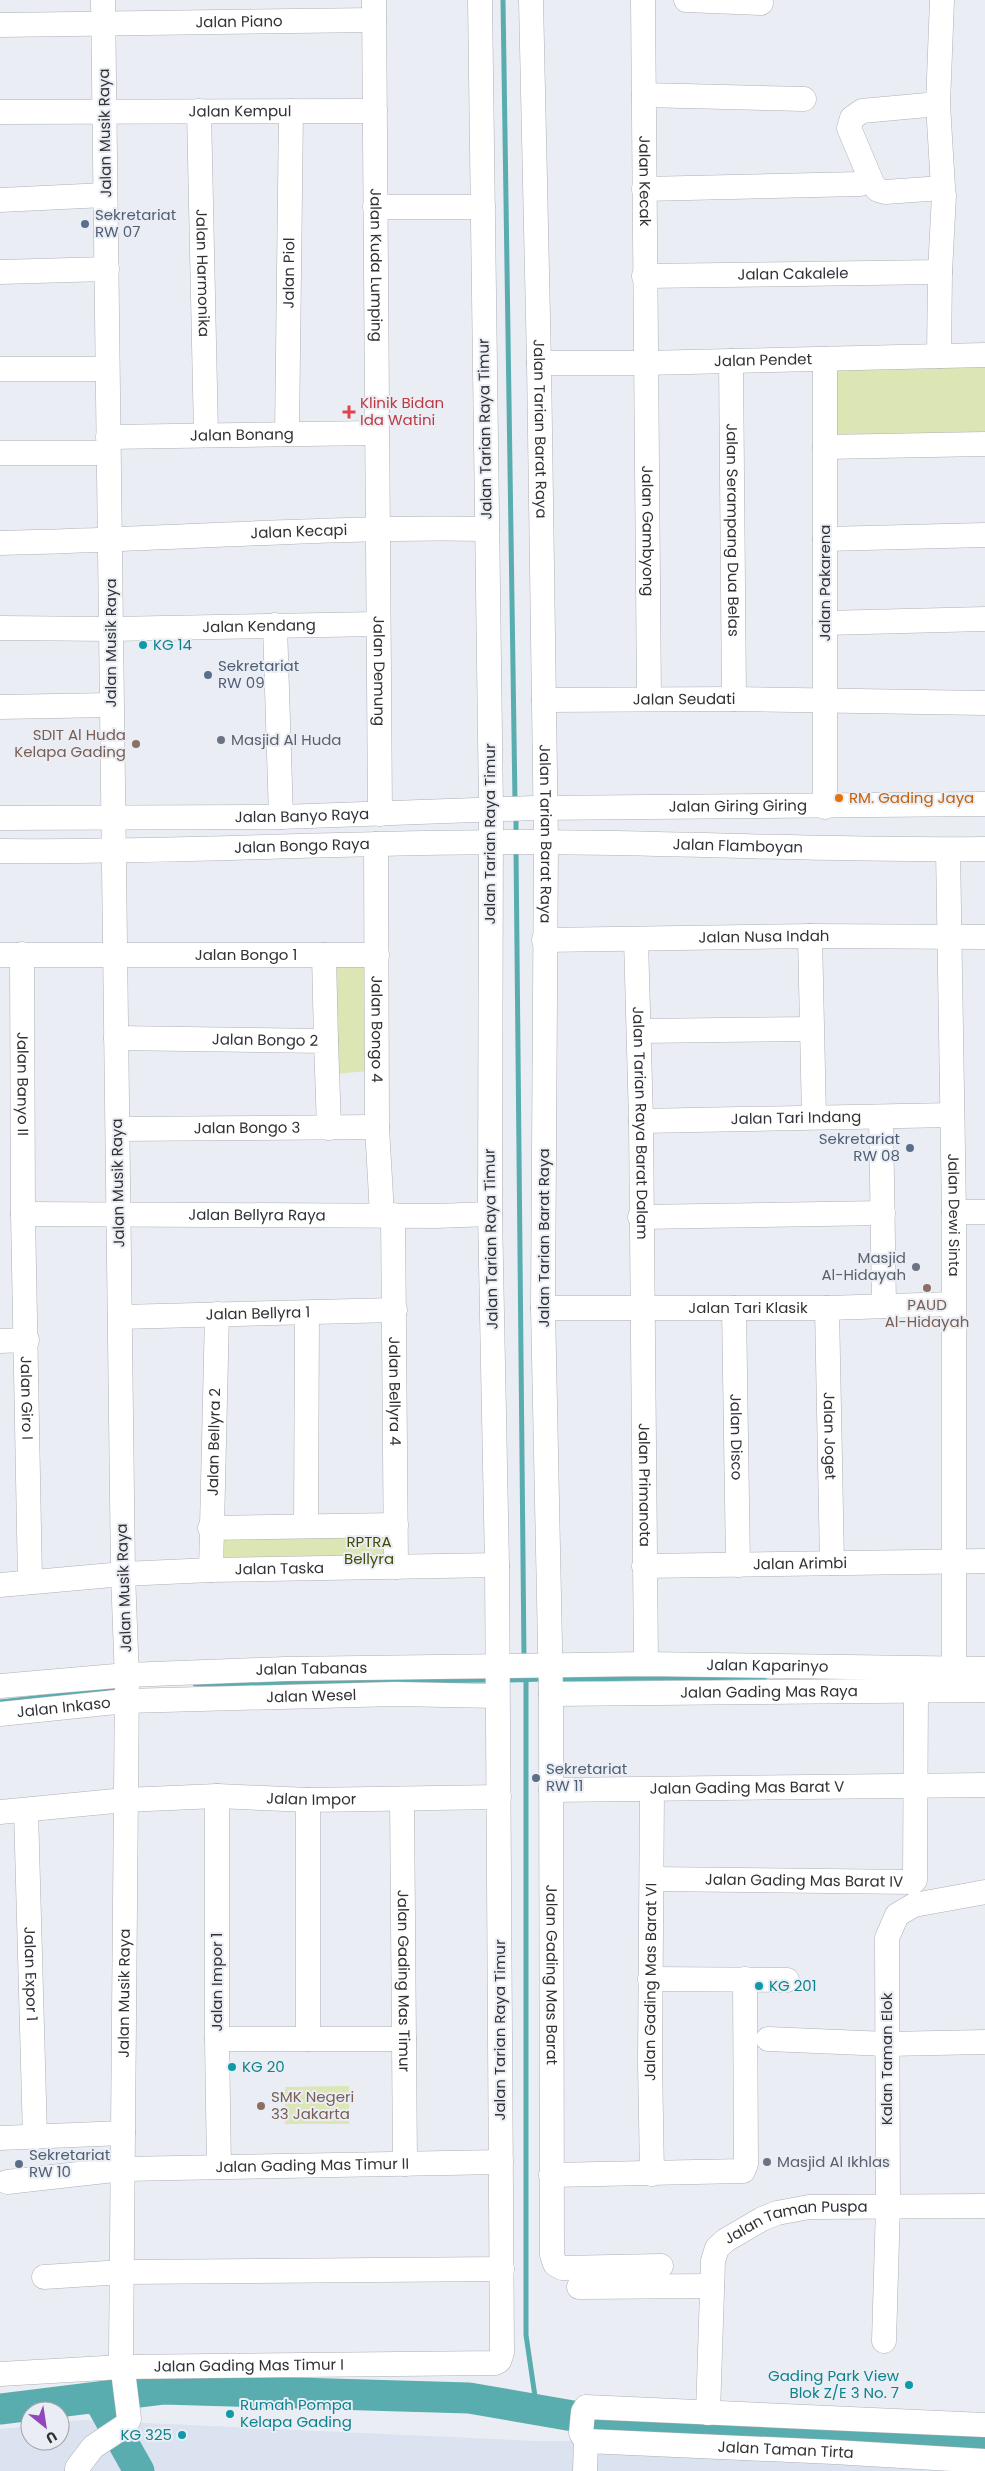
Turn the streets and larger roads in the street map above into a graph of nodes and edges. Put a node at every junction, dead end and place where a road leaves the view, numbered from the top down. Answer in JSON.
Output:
{"nodes":[{"id":1,"x":480,"y":0,"type":"edge"},
{"id":2,"x":531,"y":0,"type":"edge"},
{"id":3,"x":643,"y":0,"type":"edge"},
{"id":4,"x":686,"y":0,"type":"edge"},
{"id":5,"x":942,"y":0,"type":"edge"},
{"id":6,"x":761,"y":3,"type":"dead end"},
{"id":7,"x":374,"y":10,"type":"edge"},
{"id":8,"x":103,"y":11,"type":"edge"},
{"id":9,"x":0,"y":25,"type":"edge"},
{"id":10,"x":644,"y":95,"type":"junction"},
{"id":11,"x":804,"y":99,"type":"dead end"},
{"id":12,"x":938,"y":104,"type":"junction"},
{"id":13,"x":104,"y":111,"type":"junction"},
{"id":14,"x":199,"y":111,"type":"junction"},
{"id":15,"x":290,"y":111,"type":"junction"},
{"id":16,"x":375,"y":111,"type":"junction"},
{"id":17,"x":0,"y":112,"type":"edge"},
{"id":18,"x":860,"y":184,"type":"dead end"},
{"id":19,"x":644,"y":189,"type":"junction"},
{"id":20,"x":944,"y":191,"type":"junction"},
{"id":21,"x":105,"y":195,"type":"junction"},
{"id":22,"x":0,"y":200,"type":"edge"},
{"id":23,"x":375,"y":207,"type":"junction"},
{"id":24,"x":483,"y":207,"type":"junction"},
{"id":25,"x":107,"y":270,"type":"junction"},
{"id":26,"x":0,"y":272,"type":"edge"},
{"id":27,"x":940,"y":272,"type":"junction"},
{"id":28,"x":644,"y":276,"type":"junction"},
{"id":29,"x":985,"y":355,"type":"edge"},
{"id":30,"x":939,"y":356,"type":"junction"},
{"id":31,"x":825,"y":359,"type":"junction"},
{"id":32,"x":731,"y":361,"type":"junction"},
{"id":33,"x":645,"y":363,"type":"junction"},
{"id":34,"x":539,"y":364,"type":"junction"},
{"id":35,"x":0,"y":369,"type":"edge"},
{"id":36,"x":108,"y":369,"type":"junction"},
{"id":37,"x":376,"y":432,"type":"junction"},
{"id":38,"x":287,"y":434,"type":"junction"},
{"id":39,"x":206,"y":435,"type":"junction"},
{"id":40,"x":985,"y":444,"type":"edge"},
{"id":41,"x":108,"y":445,"type":"junction"},
{"id":42,"x":825,"y":447,"type":"junction"},
{"id":43,"x":0,"y":453,"type":"edge"},
{"id":44,"x":377,"y":529,"type":"junction"},
{"id":45,"x":487,"y":529,"type":"junction"},
{"id":46,"x":985,"y":535,"type":"edge"},
{"id":47,"x":825,"y":539,"type":"junction"},
{"id":48,"x":110,"y":541,"type":"junction"},
{"id":49,"x":0,"y":543,"type":"edge"},
{"id":50,"x":985,"y":619,"type":"edge"},
{"id":51,"x":825,"y":623,"type":"junction"},
{"id":52,"x":378,"y":624,"type":"junction"},
{"id":53,"x":275,"y":626,"type":"junction"},
{"id":54,"x":0,"y":628,"type":"edge"},
{"id":55,"x":111,"y":629,"type":"junction"},
{"id":56,"x":649,"y":699,"type":"junction"},
{"id":57,"x":734,"y":699,"type":"junction"},
{"id":58,"x":544,"y":700,"type":"junction"},
{"id":59,"x":825,"y":702,"type":"junction"},
{"id":60,"x":985,"y":704,"type":"edge"},
{"id":61,"x":111,"y":705,"type":"junction"},
{"id":62,"x":0,"y":707,"type":"edge"},
{"id":63,"x":985,"y":804,"type":"edge"},
{"id":64,"x":825,"y":807,"type":"junction"},
{"id":65,"x":540,"y":808,"type":"junction"},
{"id":66,"x":495,"y":809,"type":"junction"},
{"id":67,"x":380,"y":814,"type":"junction"},
{"id":68,"x":113,"y":817,"type":"junction"},
{"id":69,"x":281,"y":817,"type":"junction"},
{"id":70,"x":0,"y":818,"type":"edge"},
{"id":71,"x":496,"y":842,"type":"junction"},
{"id":72,"x":542,"y":842,"type":"junction"},
{"id":73,"x":376,"y":844,"type":"junction"},
{"id":74,"x":985,"y":849,"type":"edge"},
{"id":75,"x":948,"y":850,"type":"junction"},
{"id":76,"x":0,"y":851,"type":"edge"},
{"id":77,"x":114,"y":852,"type":"junction"},
{"id":78,"x":810,"y":936,"type":"junction"},
{"id":79,"x":949,"y":937,"type":"junction"},
{"id":80,"x":985,"y":937,"type":"edge"},
{"id":81,"x":636,"y":939,"type":"junction"},
{"id":82,"x":544,"y":940,"type":"junction"},
{"id":83,"x":115,"y":953,"type":"junction"},
{"id":84,"x":11,"y":955,"type":"edge"},
{"id":85,"x":324,"y":955,"type":"junction"},
{"id":86,"x":377,"y":955,"type":"junction"},
{"id":87,"x":811,"y":1029,"type":"junction"},
{"id":88,"x":639,"y":1031,"type":"junction"},
{"id":89,"x":116,"y":1038,"type":"junction"},
{"id":90,"x":326,"y":1041,"type":"junction"},
{"id":91,"x":952,"y":1115,"type":"junction"},
{"id":92,"x":814,"y":1117,"type":"junction"},
{"id":93,"x":881,"y":1117,"type":"junction"},
{"id":94,"x":641,"y":1121,"type":"junction"},
{"id":95,"x":377,"y":1127,"type":"junction"},
{"id":96,"x":329,"y":1128,"type":"junction"},
{"id":97,"x":118,"y":1129,"type":"junction"},
{"id":98,"x":954,"y":1212,"type":"junction"},
{"id":99,"x":985,"y":1212,"type":"edge"},
{"id":100,"x":884,"y":1213,"type":"junction"},
{"id":101,"x":23,"y":1214,"type":"junction"},
{"id":102,"x":490,"y":1214,"type":"junction"},
{"id":103,"x":387,"y":1215,"type":"junction"},
{"id":104,"x":119,"y":1216,"type":"junction"},
{"id":105,"x":640,"y":1217,"type":"junction"},
{"id":106,"x":953,"y":1304,"type":"junction"},
{"id":107,"x":884,"y":1306,"type":"junction"},
{"id":108,"x":642,"y":1307,"type":"junction"},
{"id":109,"x":543,"y":1308,"type":"junction"},
{"id":110,"x":734,"y":1308,"type":"junction"},
{"id":111,"x":827,"y":1308,"type":"junction"},
{"id":112,"x":395,"y":1310,"type":"junction"},
{"id":113,"x":306,"y":1312,"type":"junction"},
{"id":114,"x":217,"y":1314,"type":"junction"},
{"id":115,"x":120,"y":1317,"type":"junction"},
{"id":116,"x":27,"y":1340,"type":"junction"},
{"id":117,"x":0,"y":1341,"type":"edge"},
{"id":118,"x":396,"y":1524,"type":"junction"},
{"id":119,"x":306,"y":1526,"type":"junction"},
{"id":120,"x":210,"y":1528,"type":"junction"},
{"id":121,"x":955,"y":1561,"type":"junction"},
{"id":122,"x":985,"y":1561,"type":"edge"},
{"id":123,"x":832,"y":1563,"type":"junction"},
{"id":124,"x":497,"y":1565,"type":"junction"},
{"id":125,"x":738,"y":1565,"type":"junction"},
{"id":126,"x":644,"y":1566,"type":"junction"},
{"id":127,"x":396,"y":1567,"type":"junction"},
{"id":128,"x":211,"y":1570,"type":"junction"},
{"id":129,"x":122,"y":1574,"type":"junction"},
{"id":130,"x":30,"y":1582,"type":"junction"},
{"id":131,"x":0,"y":1585,"type":"edge"},
{"id":132,"x":646,"y":1664,"type":"junction"},
{"id":133,"x":544,"y":1666,"type":"junction"},
{"id":134,"x":954,"y":1669,"type":"junction"},
{"id":135,"x":985,"y":1669,"type":"edge"},
{"id":136,"x":499,"y":1679,"type":"junction"},
{"id":137,"x":0,"y":1686,"type":"edge"},
{"id":138,"x":127,"y":1688,"type":"junction"},
{"id":139,"x":916,"y":1689,"type":"junction"},
{"id":140,"x":985,"y":1690,"type":"edge"},
{"id":141,"x":551,"y":1694,"type":"junction"},
{"id":142,"x":0,"y":1714,"type":"edge"},
{"id":143,"x":985,"y":1785,"type":"edge"},
{"id":144,"x":915,"y":1786,"type":"junction"},
{"id":145,"x":551,"y":1790,"type":"junction"},
{"id":146,"x":652,"y":1790,"type":"junction"},
{"id":147,"x":217,"y":1796,"type":"junction"},
{"id":148,"x":499,"y":1797,"type":"junction"},
{"id":149,"x":402,"y":1799,"type":"junction"},
{"id":150,"x":125,"y":1800,"type":"junction"},
{"id":151,"x":308,"y":1800,"type":"junction"},
{"id":152,"x":26,"y":1810,"type":"junction"},
{"id":153,"x":0,"y":1812,"type":"edge"},
{"id":154,"x":652,"y":1879,"type":"junction"},
{"id":155,"x":985,"y":1892,"type":"edge"},
{"id":156,"x":650,"y":1979,"type":"junction"},
{"id":157,"x":745,"y":1979,"type":"junction"},
{"id":158,"x":787,"y":1980,"type":"dead end"},
{"id":159,"x":308,"y":2038,"type":"junction"},
{"id":160,"x":216,"y":2039,"type":"junction"},
{"id":161,"x":404,"y":2039,"type":"junction"},
{"id":162,"x":768,"y":2039,"type":"dead end"},
{"id":163,"x":985,"y":2042,"type":"edge"},
{"id":164,"x":887,"y":2044,"type":"junction"},
{"id":165,"x":123,"y":2133,"type":"junction"},
{"id":166,"x":35,"y":2137,"type":"junction"},
{"id":167,"x":0,"y":2138,"type":"edge"},
{"id":168,"x":501,"y":2162,"type":"junction"},
{"id":169,"x":405,"y":2164,"type":"junction"},
{"id":170,"x":219,"y":2167,"type":"junction"},
{"id":171,"x":123,"y":2169,"type":"junction"},
{"id":172,"x":551,"y":2174,"type":"junction"},
{"id":173,"x":652,"y":2174,"type":"junction"},
{"id":174,"x":8,"y":2182,"type":"dead end"},
{"id":175,"x":888,"y":2206,"type":"junction"},
{"id":176,"x":985,"y":2206,"type":"edge"},
{"id":177,"x":661,"y":2266,"type":"dead end"},
{"id":178,"x":502,"y":2269,"type":"junction"},
{"id":179,"x":123,"y":2272,"type":"junction"},
{"id":180,"x":44,"y":2277,"type":"dead end"},
{"id":181,"x":712,"y":2286,"type":"junction"},
{"id":182,"x":579,"y":2287,"type":"dead end"},
{"id":183,"x":884,"y":2341,"type":"dead end"},
{"id":184,"x":498,"y":2362,"type":"joint"},
{"id":185,"x":122,"y":2372,"type":"junction"},
{"id":186,"x":0,"y":2374,"type":"edge"},
{"id":187,"x":708,"y":2413,"type":"junction"},
{"id":188,"x":586,"y":2423,"type":"junction"},
{"id":189,"x":985,"y":2425,"type":"edge"},
{"id":190,"x":985,"y":2461,"type":"edge"},
{"id":191,"x":77,"y":2471,"type":"edge"},
{"id":192,"x":585,"y":2471,"type":"edge"}],
"edges":[{"from":1,"to":24,"type":"street","name":"Jalan Tarian Raya Timur"},
{"from":2,"to":34,"type":"street","name":"Jalan Tarian Barat Raya"},
{"from":3,"to":10,"type":"street","name":"Jalan Kecak"},
{"from":4,"to":6,"type":"street"},
{"from":5,"to":12,"type":"street"},
{"from":7,"to":8,"type":"street","name":"Jalan Piano"},
{"from":7,"to":16,"type":"street","name":"Jalan Kuda Lumping"},
{"from":8,"to":9,"type":"street","name":"Jalan Piano"},
{"from":8,"to":13,"type":"street","name":"Jalan Musik Raya"},
{"from":10,"to":11,"type":"street"},
{"from":10,"to":19,"type":"street","name":"Jalan Kecak"},
{"from":12,"to":20,"type":"street"},
{"from":12,"to":20,"type":"street"},
{"from":13,"to":14,"type":"street","name":"Jalan Kempul"},
{"from":13,"to":17,"type":"street","name":"Jalan Kempul"},
{"from":13,"to":21,"type":"street","name":"Jalan Musik Raya"},
{"from":14,"to":15,"type":"street","name":"Jalan Kempul"},
{"from":14,"to":39,"type":"street","name":"Jalan Harmonika"},
{"from":15,"to":16,"type":"street","name":"Jalan Kempul"},
{"from":15,"to":38,"type":"street","name":"Jalan Piol"},
{"from":16,"to":23,"type":"street","name":"Jalan Kuda Lumping"},
{"from":18,"to":19,"type":"street"},
{"from":19,"to":28,"type":"street","name":"Jalan Kecak"},
{"from":20,"to":27,"type":"street"},
{"from":21,"to":22,"type":"street"},
{"from":21,"to":25,"type":"street","name":"Jalan Musik Raya"},
{"from":23,"to":24,"type":"street"},
{"from":23,"to":37,"type":"street","name":"Jalan Kuda Lumping"},
{"from":24,"to":45,"type":"street","name":"Jalan Tarian Raya Timur"},
{"from":25,"to":26,"type":"street"},
{"from":25,"to":36,"type":"street","name":"Jalan Musik Raya"},
{"from":27,"to":28,"type":"street","name":"Jalan Cakalele"},
{"from":27,"to":30,"type":"street"},
{"from":28,"to":33,"type":"street","name":"Jalan Kecak"},
{"from":29,"to":30,"type":"street","name":"Jalan Pendet"},
{"from":30,"to":31,"type":"street","name":"Jalan Pendet"},
{"from":31,"to":32,"type":"street","name":"Jalan Pendet"},
{"from":31,"to":42,"type":"street","name":"Jalan Pakarena"},
{"from":32,"to":33,"type":"street","name":"Jalan Pendet"},
{"from":32,"to":57,"type":"street","name":"Jalan Serampang Dua Belas"},
{"from":33,"to":34,"type":"street","name":"Jalan Pendet"},
{"from":33,"to":56,"type":"street","name":"Jalan Gambyong"},
{"from":34,"to":58,"type":"street","name":"Jalan Tarian Barat Raya"},
{"from":35,"to":36,"type":"street"},
{"from":36,"to":41,"type":"street","name":"Jalan Musik Raya"},
{"from":37,"to":38,"type":"street","name":"Jalan Bonang"},
{"from":37,"to":44,"type":"street","name":"Jalan Kuda Lumping"},
{"from":38,"to":39,"type":"street","name":"Jalan Bonang"},
{"from":39,"to":41,"type":"street","name":"Jalan Bonang"},
{"from":40,"to":42,"type":"street"},
{"from":41,"to":43,"type":"street","name":"Jalan Bonang"},
{"from":41,"to":48,"type":"street","name":"Jalan Musik Raya"},
{"from":42,"to":47,"type":"street","name":"Jalan Pakarena"},
{"from":44,"to":45,"type":"street","name":"Jalan Kecapi"},
{"from":44,"to":48,"type":"street","name":"Jalan Kecapi"},
{"from":44,"to":52,"type":"street","name":"Jalan Demung"},
{"from":45,"to":66,"type":"street","name":"Jalan Tarian Raya Timur"},
{"from":46,"to":47,"type":"street"},
{"from":47,"to":51,"type":"street","name":"Jalan Pakarena"},
{"from":48,"to":49,"type":"street","name":"Jalan Kecapi"},
{"from":48,"to":55,"type":"street","name":"Jalan Musik Raya"},
{"from":50,"to":51,"type":"street"},
{"from":51,"to":59,"type":"street","name":"Jalan Pakarena"},
{"from":52,"to":53,"type":"street","name":"Jalan Kendang"},
{"from":52,"to":67,"type":"street","name":"Jalan Demung"},
{"from":53,"to":55,"type":"street","name":"Jalan Kendang"},
{"from":53,"to":69,"type":"street"},
{"from":54,"to":55,"type":"street","name":"Jalan Kendang"},
{"from":55,"to":61,"type":"street","name":"Jalan Musik Raya"},
{"from":56,"to":57,"type":"street","name":"Jalan Seudati"},
{"from":56,"to":58,"type":"street","name":"Jalan Seudati"},
{"from":57,"to":59,"type":"street","name":"Jalan Seudati"},
{"from":58,"to":65,"type":"street","name":"Jalan Tarian Barat Raya"},
{"from":59,"to":60,"type":"street","name":"Jalan Seudati"},
{"from":59,"to":64,"type":"street","name":"Jalan Pakarena"},
{"from":61,"to":62,"type":"street"},
{"from":61,"to":68,"type":"street","name":"Jalan Musik Raya"},
{"from":63,"to":64,"type":"street","name":"Jalan Giring Giring"},
{"from":64,"to":65,"type":"street","name":"Jalan Giring Giring"},
{"from":65,"to":66,"type":"street","name":"Jalan Giring Giring"},
{"from":65,"to":72,"type":"street","name":"Jalan Tarian Barat Raya"},
{"from":66,"to":67,"type":"street","name":"Jalan Banyo Raya"},
{"from":66,"to":71,"type":"street","name":"Jalan Tarian Raya Timur"},
{"from":67,"to":69,"type":"street","name":"Jalan Banyo Raya"},
{"from":68,"to":69,"type":"street","name":"Jalan Banyo Raya"},
{"from":68,"to":70,"type":"street","name":"Jalan Banyo Raya"},
{"from":68,"to":77,"type":"street","name":"Jalan Musik Raya"},
{"from":71,"to":72,"type":"street","name":"Jalan Flamboyan"},
{"from":71,"to":73,"type":"street","name":"Jalan Bongo Raya"},
{"from":71,"to":102,"type":"street","name":"Jalan Tarian Raya Timur"},
{"from":72,"to":75,"type":"street","name":"Jalan Flamboyan"},
{"from":72,"to":82,"type":"street","name":"Jalan Tarian Barat Raya"},
{"from":73,"to":77,"type":"street","name":"Jalan Bongo Raya"},
{"from":73,"to":86,"type":"street","name":"Jalan Bongo 4"},
{"from":74,"to":75,"type":"street","name":"Jalan Flamboyan"},
{"from":75,"to":79,"type":"street","name":"Jalan Dewi Sinta"},
{"from":76,"to":77,"type":"street"},
{"from":77,"to":83,"type":"street","name":"Jalan Musik Raya"},
{"from":78,"to":79,"type":"street","name":"Jalan Nusa Indah"},
{"from":78,"to":81,"type":"street","name":"Jalan Nusa Indah"},
{"from":78,"to":87,"type":"street"},
{"from":79,"to":80,"type":"street","name":"Jalan Nusa Indah"},
{"from":79,"to":91,"type":"street","name":"Jalan Dewi Sinta"},
{"from":81,"to":82,"type":"street","name":"Jalan Nusa Indah"},
{"from":81,"to":88,"type":"street","name":"Jalan Tarian Raya Barat Dalam"},
{"from":82,"to":109,"type":"street","name":"Jalan Tarian Barat Raya"},
{"from":83,"to":84,"type":"street","name":"Jalan Bongo 1"},
{"from":83,"to":85,"type":"street","name":"Jalan Bongo 1"},
{"from":83,"to":89,"type":"street","name":"Jalan Musik Raya"},
{"from":84,"to":101,"type":"street","name":"Jalan Banyo II"},
{"from":85,"to":86,"type":"street","name":"Jalan Bongo 1"},
{"from":85,"to":90,"type":"street"},
{"from":86,"to":95,"type":"street","name":"Jalan Bongo 4"},
{"from":87,"to":88,"type":"street"},
{"from":87,"to":92,"type":"street"},
{"from":88,"to":94,"type":"street","name":"Jalan Tarian Raya Barat Dalam"},
{"from":89,"to":90,"type":"street","name":"Jalan Bongo 2"},
{"from":89,"to":97,"type":"street","name":"Jalan Musik Raya"},
{"from":90,"to":96,"type":"street","name":"Jalan Bongo 2"},
{"from":91,"to":93,"type":"street","name":"Jalan Tari Indang"},
{"from":91,"to":98,"type":"street","name":"Jalan Dewi Sinta"},
{"from":92,"to":93,"type":"street","name":"Jalan Tari Indang"},
{"from":92,"to":94,"type":"street","name":"Jalan Tari Indang"},
{"from":93,"to":100,"type":"street"},
{"from":94,"to":105,"type":"street","name":"Jalan Tarian Raya Barat Dalam"},
{"from":95,"to":96,"type":"street","name":"Jalan Bongo 3"},
{"from":95,"to":103,"type":"street","name":"Jalan Bongo 4"},
{"from":96,"to":97,"type":"street","name":"Jalan Bongo 3"},
{"from":97,"to":104,"type":"street","name":"Jalan Musik Raya"},
{"from":98,"to":99,"type":"street"},
{"from":98,"to":106,"type":"street","name":"Jalan Dewi Sinta"},
{"from":100,"to":105,"type":"street"},
{"from":100,"to":107,"type":"street"},
{"from":101,"to":104,"type":"street","name":"Jalan Bellyra Raya"},
{"from":101,"to":116,"type":"street","name":"Jalan Giro I"},
{"from":102,"to":103,"type":"street","name":"Jalan Bellyra Raya"},
{"from":102,"to":124,"type":"street","name":"Jalan Tarian Raya Timur"},
{"from":103,"to":104,"type":"street","name":"Jalan Bellyra Raya"},
{"from":103,"to":112,"type":"street","name":"Jalan Bellyra 4"},
{"from":104,"to":115,"type":"street","name":"Jalan Musik Raya"},
{"from":105,"to":108,"type":"street","name":"Jalan Tarian Raya Barat Dalam"},
{"from":106,"to":107,"type":"street","name":"Jalan Tari Klasik"},
{"from":106,"to":121,"type":"street","name":"Jalan Dewi Sinta"},
{"from":107,"to":111,"type":"street","name":"Jalan Tari Klasik"},
{"from":108,"to":109,"type":"street","name":"Jalan Tari Klasik"},
{"from":108,"to":110,"type":"street","name":"Jalan Tari Klasik"},
{"from":108,"to":126,"type":"street","name":"Jalan Primanota"},
{"from":109,"to":133,"type":"street","name":"Jalan Tarian Barat Raya"},
{"from":110,"to":111,"type":"street","name":"Jalan Tari Klasik"},
{"from":110,"to":125,"type":"street","name":"Jalan Disco"},
{"from":111,"to":123,"type":"street","name":"Jalan Joget"},
{"from":112,"to":113,"type":"street","name":"Jalan Bellyra 1"},
{"from":112,"to":118,"type":"street","name":"Jalan Bellyra 4"},
{"from":113,"to":114,"type":"street","name":"Jalan Bellyra 1"},
{"from":113,"to":119,"type":"street"},
{"from":114,"to":115,"type":"street","name":"Jalan Bellyra 1"},
{"from":114,"to":120,"type":"street","name":"Jalan Bellyra 2"},
{"from":115,"to":129,"type":"street","name":"Jalan Musik Raya"},
{"from":116,"to":117,"type":"street"},
{"from":116,"to":130,"type":"street","name":"Jalan Giro I"},
{"from":118,"to":119,"type":"street"},
{"from":118,"to":127,"type":"street","name":"Jalan Bellyra 4"},
{"from":119,"to":120,"type":"street"},
{"from":120,"to":128,"type":"street","name":"Jalan Bellyra 2"},
{"from":121,"to":122,"type":"street","name":"Jalan Arimbi"},
{"from":121,"to":123,"type":"street","name":"Jalan Arimbi"},
{"from":121,"to":134,"type":"street","name":"Jalan Dewi Sinta"},
{"from":123,"to":125,"type":"street","name":"Jalan Arimbi"},
{"from":124,"to":127,"type":"street","name":"Jalan Taska"},
{"from":124,"to":136,"type":"street","name":"Jalan Tarian Raya Timur"},
{"from":125,"to":126,"type":"street","name":"Jalan Arimbi"},
{"from":126,"to":132,"type":"street","name":"Jalan Primanota"},
{"from":127,"to":128,"type":"street","name":"Jalan Taska"},
{"from":128,"to":129,"type":"street","name":"Jalan Taska"},
{"from":129,"to":130,"type":"street","name":"Jalan Taska"},
{"from":129,"to":138,"type":"street","name":"Jalan Musik Raya"},
{"from":130,"to":131,"type":"street","name":"Jalan Taska"},
{"from":132,"to":133,"type":"street","name":"Jalan Kaparinyo"},
{"from":132,"to":134,"type":"street","name":"Jalan Kaparinyo"},
{"from":133,"to":136,"type":"street","name":"Jalan Tabanas"},
{"from":133,"to":141,"type":"street","name":"Jalan Tarian Barat Raya"},
{"from":134,"to":135,"type":"street","name":"Jalan Kaparinyo"},
{"from":136,"to":138,"type":"street","name":"Jalan Tabanas"},
{"from":136,"to":148,"type":"street","name":"Jalan Tarian Raya Timur"},
{"from":137,"to":138,"type":"street"},
{"from":138,"to":142,"type":"street","name":"Jalan Inkaso"},
{"from":138,"to":150,"type":"street","name":"Jalan Musik Raya"},
{"from":139,"to":140,"type":"street","name":"Jalan Gading Mas Raya"},
{"from":139,"to":141,"type":"street","name":"Jalan Gading Mas Raya"},
{"from":139,"to":144,"type":"street","name":"Jalan Gading Mas Barat IV"},
{"from":141,"to":145,"type":"street","name":"Jalan Gading Mas Barat"},
{"from":143,"to":144,"type":"street","name":"Jalan Gading Mas Barat V"},
{"from":144,"to":146,"type":"street","name":"Jalan Gading Mas Barat V"},
{"from":144,"to":154,"type":"street","name":"Jalan Gading Mas Barat IV"},
{"from":145,"to":146,"type":"street","name":"Jalan Gading Mas Barat V"},
{"from":145,"to":172,"type":"street","name":"Jalan Gading Mas Barat"},
{"from":146,"to":154,"type":"street","name":"Jalan Gading Mas Barat VI"},
{"from":147,"to":150,"type":"street","name":"Jalan Impor"},
{"from":147,"to":151,"type":"street","name":"Jalan Impor"},
{"from":147,"to":160,"type":"street","name":"Jalan Impor 1"},
{"from":148,"to":149,"type":"street","name":"Jalan Impor"},
{"from":148,"to":168,"type":"street","name":"Jalan Tarian Raya Timur"},
{"from":149,"to":151,"type":"street","name":"Jalan Impor"},
{"from":149,"to":161,"type":"street","name":"Jalan Gading Mas Timur"},
{"from":150,"to":152,"type":"street","name":"Jalan Impor"},
{"from":150,"to":165,"type":"street","name":"Jalan Musik Raya"},
{"from":151,"to":159,"type":"street"},
{"from":152,"to":153,"type":"street","name":"Jalan Impor"},
{"from":152,"to":166,"type":"street","name":"Jalan Expor 1"},
{"from":154,"to":156,"type":"street","name":"Jalan Gading Mas Barat VI"},
{"from":155,"to":164,"type":"street","name":"Kalan Taman Elok"},
{"from":156,"to":157,"type":"street"},
{"from":156,"to":173,"type":"street","name":"Jalan Gading Mas Barat VI"},
{"from":157,"to":158,"type":"street"},
{"from":157,"to":173,"type":"street"},
{"from":159,"to":160,"type":"street"},
{"from":159,"to":161,"type":"street"},
{"from":160,"to":170,"type":"street","name":"Jalan Impor 1"},
{"from":161,"to":169,"type":"street","name":"Jalan Gading Mas Timur"},
{"from":162,"to":164,"type":"street"},
{"from":163,"to":164,"type":"street"},
{"from":164,"to":175,"type":"street","name":"Kalan Taman Elok"},
{"from":165,"to":166,"type":"street"},
{"from":165,"to":171,"type":"street","name":"Jalan Musik Raya"},
{"from":166,"to":167,"type":"street"},
{"from":168,"to":169,"type":"street","name":"Jalan Gading Mas Timur II"},
{"from":168,"to":178,"type":"street","name":"Jalan Tarian Raya Timur"},
{"from":169,"to":170,"type":"street","name":"Jalan Gading Mas Timur II"},
{"from":170,"to":171,"type":"street","name":"Jalan Gading Mas Timur II"},
{"from":171,"to":174,"type":"street","name":"Jalan Gading Mas Timur II"},
{"from":171,"to":179,"type":"street","name":"Jalan Musik Raya"},
{"from":172,"to":173,"type":"street"},
{"from":172,"to":177,"type":"street","name":"Jalan Gading Mas Barat"},
{"from":175,"to":176,"type":"street","name":"Jalan Taman Puspa"},
{"from":175,"to":181,"type":"street","name":"Jalan Taman Puspa"},
{"from":175,"to":183,"type":"street","name":"Kalan Taman Elok"},
{"from":178,"to":179,"type":"street"},
{"from":178,"to":184,"type":"street","name":"Jalan Tarian Raya Timur"},
{"from":179,"to":180,"type":"street"},
{"from":179,"to":185,"type":"street","name":"Jalan Musik Raya"},
{"from":181,"to":182,"type":"street"},
{"from":181,"to":187,"type":"street","name":"Jalan Taman Puspa"},
{"from":184,"to":185,"type":"street","name":"Jalan Gading Mas Timur I"},
{"from":185,"to":186,"type":"street","name":"Jalan Gading Mas Timur I"},
{"from":185,"to":191,"type":"street","name":"Jalan Musik Raya"},
{"from":187,"to":188,"type":"street"},
{"from":187,"to":189,"type":"street"},
{"from":188,"to":190,"type":"street","name":"Jalan Taman Tirta"},
{"from":188,"to":192,"type":"street"}]}
